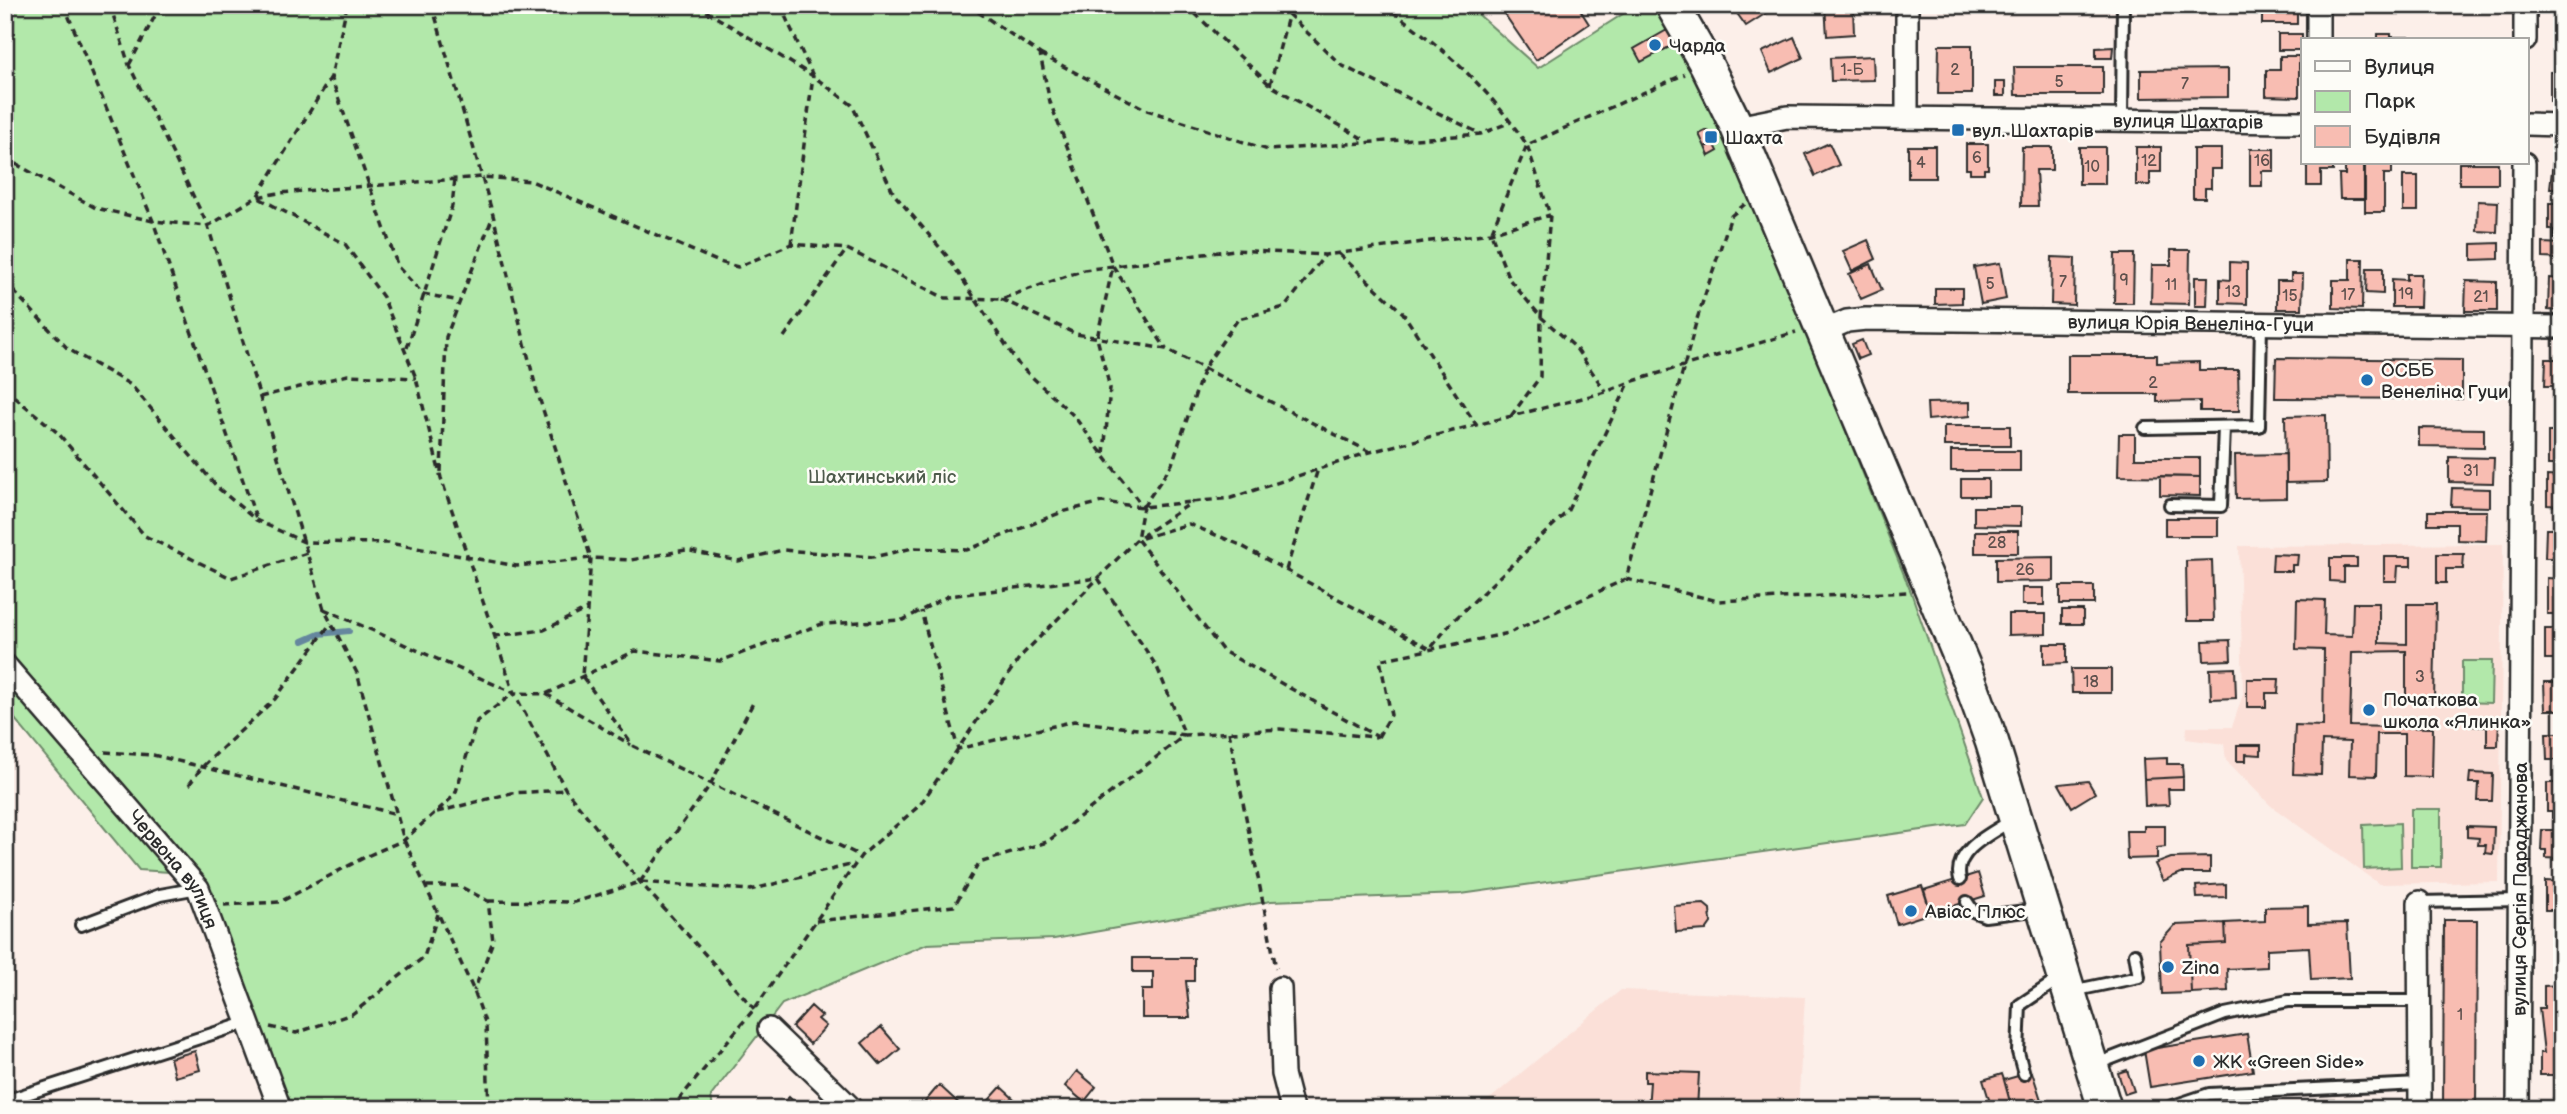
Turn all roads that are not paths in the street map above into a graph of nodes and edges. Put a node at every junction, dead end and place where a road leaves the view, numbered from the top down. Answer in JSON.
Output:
{"nodes":[{"id":1,"x":1672,"y":5,"type":"edge"},
{"id":2,"x":1907,"y":5,"type":"edge"},
{"id":3,"x":2123,"y":5,"type":"edge"},
{"id":4,"x":2318,"y":5,"type":"edge"},
{"id":5,"x":2525,"y":5,"type":"edge"},
{"id":6,"x":2318,"y":38,"type":"edge"},
{"id":7,"x":2525,"y":38,"type":"edge"},
{"id":8,"x":1907,"y":118,"type":"junction"},
{"id":9,"x":2122,"y":121,"type":"junction"},
{"id":10,"x":2301,"y":122,"type":"edge"},
{"id":11,"x":2528,"y":124,"type":"edge"},
{"id":12,"x":2562,"y":125,"type":"edge"},
{"id":13,"x":1737,"y":127,"type":"junction"},
{"id":14,"x":2524,"y":164,"type":"edge"},
{"id":15,"x":2261,"y":324,"type":"junction"},
{"id":16,"x":2523,"y":327,"type":"junction"},
{"id":17,"x":2562,"y":327,"type":"edge"},
{"id":18,"x":1813,"y":331,"type":"junction"},
{"id":19,"x":2224,"y":426,"type":"junction"},
{"id":20,"x":2146,"y":428,"type":"dead end"},
{"id":21,"x":2170,"y":505,"type":"dead end"},
{"id":22,"x":5,"y":665,"type":"edge"},
{"id":23,"x":2016,"y":817,"type":"junction"},
{"id":24,"x":1961,"y":879,"type":"dead end"},
{"id":25,"x":203,"y":897,"type":"junction"},
{"id":26,"x":2519,"y":900,"type":"junction"},
{"id":27,"x":1967,"y":902,"type":"dead end"},
{"id":28,"x":2419,"y":902,"type":"joint"},
{"id":29,"x":2044,"y":908,"type":"junction"},
{"id":30,"x":81,"y":925,"type":"dead end"},
{"id":31,"x":2135,"y":954,"type":"dead end"},
{"id":32,"x":2066,"y":983,"type":"junction"},
{"id":33,"x":1280,"y":988,"type":"road end"},
{"id":34,"x":2420,"y":1000,"type":"junction"},
{"id":35,"x":250,"y":1022,"type":"junction"},
{"id":36,"x":769,"y":1030,"type":"road end"},
{"id":37,"x":2092,"y":1065,"type":"junction"},
{"id":38,"x":2024,"y":1074,"type":"dead end"},
{"id":39,"x":2420,"y":1084,"type":"junction"},
{"id":40,"x":5,"y":1101,"type":"edge"},
{"id":41,"x":280,"y":1109,"type":"edge"},
{"id":42,"x":852,"y":1109,"type":"edge"},
{"id":43,"x":1292,"y":1109,"type":"edge"},
{"id":44,"x":2105,"y":1109,"type":"edge"},
{"id":45,"x":2164,"y":1109,"type":"edge"},
{"id":46,"x":2420,"y":1109,"type":"edge"},
{"id":47,"x":2518,"y":1109,"type":"edge"}],
"edges":[{"from":1,"to":13,"type":"street"},
{"from":2,"to":8,"type":"street"},
{"from":3,"to":9,"type":"lane"},
{"from":4,"to":6,"type":"street"},
{"from":5,"to":7,"type":"street"},
{"from":8,"to":9,"type":"street","name":"вулиця Шахтарів"},
{"from":8,"to":13,"type":"street","name":"вулиця Шахтарів"},
{"from":9,"to":10,"type":"street","name":"вулиця Шахтарів"},
{"from":11,"to":12,"type":"street"},
{"from":13,"to":18,"type":"street"},
{"from":14,"to":16,"type":"street","name":"вулиця Сергія Параджанова"},
{"from":15,"to":16,"type":"street","name":"вулиця Юрія Венеліна-Гуци"},
{"from":15,"to":18,"type":"street","name":"вулиця Юрія Венеліна-Гуци"},
{"from":15,"to":19,"type":"lane"},
{"from":16,"to":17,"type":"street","name":"вулиця Юрія Венеліна-Гуци"},
{"from":16,"to":26,"type":"street","name":"вулиця Сергія Параджанова"},
{"from":18,"to":23,"type":"street"},
{"from":19,"to":20,"type":"lane"},
{"from":19,"to":21,"type":"lane"},
{"from":22,"to":25,"type":"street","name":"Червона вулиця"},
{"from":23,"to":24,"type":"lane"},
{"from":23,"to":29,"type":"street"},
{"from":25,"to":30,"type":"lane"},
{"from":25,"to":35,"type":"street","name":"Червона вулиця"},
{"from":26,"to":28,"type":"lane"},
{"from":26,"to":47,"type":"street","name":"вулиця Сергія Параджанова"},
{"from":27,"to":29,"type":"lane"},
{"from":28,"to":34,"type":"street"},
{"from":29,"to":32,"type":"street"},
{"from":31,"to":32,"type":"lane"},
{"from":32,"to":37,"type":"street"},
{"from":32,"to":38,"type":"lane"},
{"from":33,"to":43,"type":"street"},
{"from":34,"to":37,"type":"lane"},
{"from":34,"to":39,"type":"street"},
{"from":35,"to":40,"type":"lane"},
{"from":35,"to":41,"type":"street","name":"Червона вулиця"},
{"from":36,"to":42,"type":"street"},
{"from":37,"to":44,"type":"street"},
{"from":39,"to":45,"type":"lane"},
{"from":39,"to":46,"type":"street"}]}
